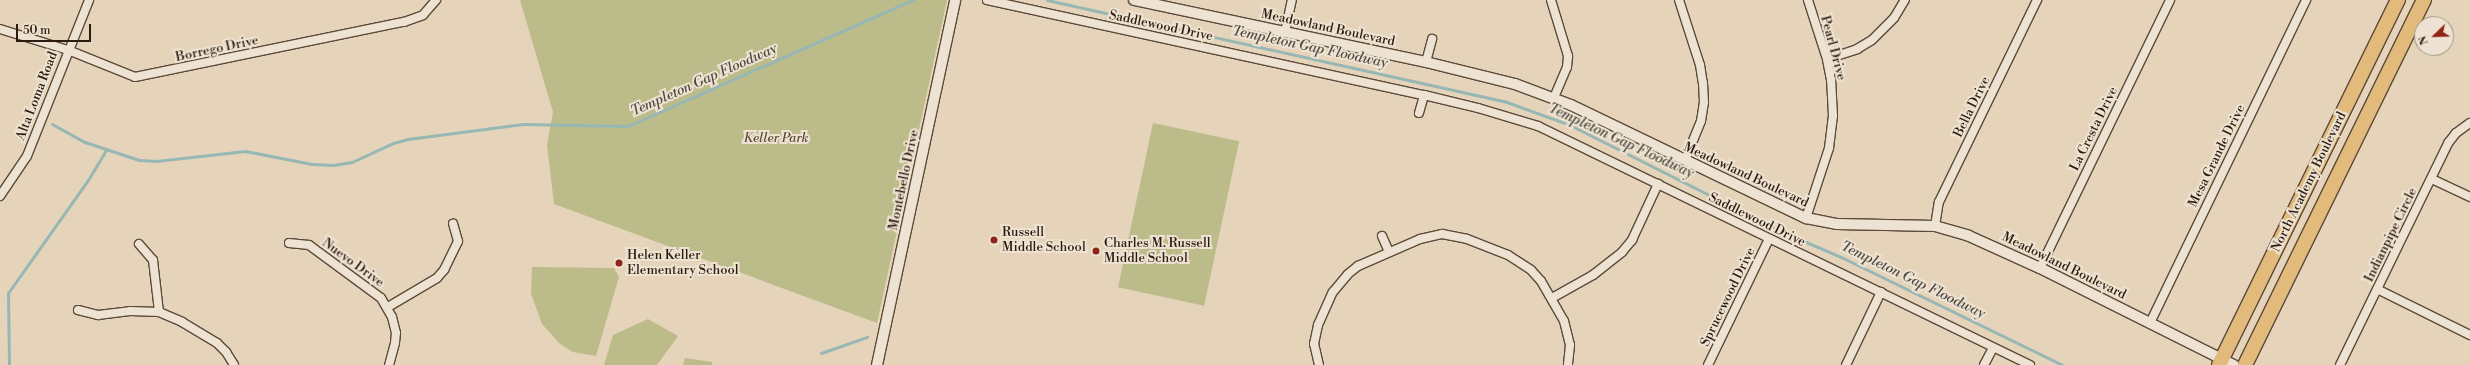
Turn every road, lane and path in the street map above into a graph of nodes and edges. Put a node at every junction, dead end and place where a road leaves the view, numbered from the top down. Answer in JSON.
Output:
{"nodes":[{"id":1,"x":89,"y":0,"type":"edge"},
{"id":2,"x":436,"y":0,"type":"edge"},
{"id":3,"x":955,"y":0,"type":"edge"},
{"id":4,"x":987,"y":0,"type":"edge"},
{"id":5,"x":1134,"y":0,"type":"edge"},
{"id":6,"x":1292,"y":0,"type":"edge"},
{"id":7,"x":1551,"y":0,"type":"edge"},
{"id":8,"x":1679,"y":0,"type":"edge"},
{"id":9,"x":1808,"y":0,"type":"edge"},
{"id":10,"x":1904,"y":0,"type":"edge"},
{"id":11,"x":2037,"y":0,"type":"edge"},
{"id":12,"x":2170,"y":0,"type":"edge"},
{"id":13,"x":2306,"y":0,"type":"edge"},
{"id":14,"x":2398,"y":0,"type":"edge"},
{"id":15,"x":2424,"y":0,"type":"edge"},
{"id":16,"x":1156,"y":2,"type":"edge"},
{"id":17,"x":0,"y":29,"type":"edge"},
{"id":18,"x":1286,"y":32,"type":"junction"},
{"id":19,"x":1432,"y":39,"type":"dead end"},
{"id":20,"x":68,"y":50,"type":"junction"},
{"id":21,"x":1827,"y":60,"type":"junction"},
{"id":22,"x":1426,"y":62,"type":"junction"},
{"id":23,"x":1424,"y":95,"type":"junction"},
{"id":24,"x":1554,"y":98,"type":"junction"},
{"id":25,"x":1419,"y":113,"type":"dead end"},
{"id":26,"x":2470,"y":123,"type":"edge"},
{"id":27,"x":1685,"y":160,"type":"junction"},
{"id":28,"x":2432,"y":179,"type":"junction"},
{"id":29,"x":1658,"y":184,"type":"junction"},
{"id":30,"x":0,"y":196,"type":"edge"},
{"id":31,"x":2470,"y":197,"type":"edge"},
{"id":32,"x":1806,"y":218,"type":"junction"},
{"id":33,"x":453,"y":224,"type":"dead end"},
{"id":34,"x":1935,"y":226,"type":"junction"},
{"id":35,"x":1382,"y":236,"type":"dead end"},
{"id":36,"x":1769,"y":239,"type":"junction"},
{"id":37,"x":289,"y":243,"type":"dead end"},
{"id":38,"x":140,"y":244,"type":"dead end"},
{"id":39,"x":1389,"y":252,"type":"junction"},
{"id":40,"x":2040,"y":268,"type":"junction"},
{"id":41,"x":2377,"y":290,"type":"junction"},
{"id":42,"x":1881,"y":292,"type":"junction"},
{"id":43,"x":1552,"y":298,"type":"junction"},
{"id":44,"x":388,"y":307,"type":"junction"},
{"id":45,"x":78,"y":310,"type":"dead end"},
{"id":46,"x":159,"y":312,"type":"junction"},
{"id":47,"x":2150,"y":323,"type":"junction"},
{"id":48,"x":2470,"y":335,"type":"edge"},
{"id":49,"x":1993,"y":348,"type":"junction"},
{"id":50,"x":2225,"y":363,"type":"edge"},
{"id":51,"x":234,"y":365,"type":"edge"},
{"id":52,"x":389,"y":365,"type":"edge"},
{"id":53,"x":877,"y":365,"type":"edge"},
{"id":54,"x":1319,"y":365,"type":"edge"},
{"id":55,"x":1568,"y":365,"type":"edge"},
{"id":56,"x":1708,"y":365,"type":"edge"},
{"id":57,"x":1846,"y":365,"type":"edge"},
{"id":58,"x":1984,"y":365,"type":"edge"},
{"id":59,"x":2030,"y":365,"type":"edge"},
{"id":60,"x":2245,"y":365,"type":"edge"},
{"id":61,"x":2340,"y":365,"type":"edge"}],
"edges":[{"from":1,"to":20,"type":"street","name":"Alta Loma Road"},
{"from":2,"to":20,"type":"street","name":"Borrego Drive"},
{"from":3,"to":53,"type":"street","name":"Montebello Drive"},
{"from":4,"to":23,"type":"street","name":"Saddlewood Drive"},
{"from":5,"to":16,"type":"street","name":"Meadowland Boulevard"},
{"from":6,"to":18,"type":"street"},
{"from":7,"to":24,"type":"street"},
{"from":8,"to":27,"type":"street"},
{"from":9,"to":21,"type":"street","name":"Pearl Drive"},
{"from":10,"to":21,"type":"street"},
{"from":11,"to":34,"type":"street","name":"Bella Drive"},
{"from":12,"to":40,"type":"street","name":"La Cresta Drive"},
{"from":13,"to":47,"type":"street","name":"Mesa Grande Drive"},
{"from":14,"to":50,"type":"highway","name":"North Academy Boulevard"},
{"from":15,"to":60,"type":"highway","name":"North Academy Boulevard"},
{"from":16,"to":18,"type":"street","name":"Meadowland Boulevard"},
{"from":17,"to":20,"type":"street","name":"Borrego Drive"},
{"from":18,"to":22,"type":"street","name":"Meadowland Boulevard"},
{"from":19,"to":22,"type":"street"},
{"from":20,"to":30,"type":"street","name":"Alta Loma Road"},
{"from":21,"to":32,"type":"street","name":"Pearl Drive"},
{"from":22,"to":24,"type":"street","name":"Meadowland Boulevard"},
{"from":23,"to":25,"type":"street"},
{"from":23,"to":29,"type":"street","name":"Saddlewood Drive"},
{"from":24,"to":27,"type":"street","name":"Meadowland Boulevard"},
{"from":26,"to":28,"type":"street","name":"Indianpipe Circle"},
{"from":27,"to":32,"type":"street","name":"Meadowland Boulevard"},
{"from":28,"to":31,"type":"street"},
{"from":28,"to":41,"type":"street","name":"Indianpipe Circle"},
{"from":29,"to":36,"type":"street","name":"Saddlewood Drive"},
{"from":29,"to":43,"type":"street"},
{"from":32,"to":34,"type":"street","name":"Meadowland Boulevard"},
{"from":33,"to":44,"type":"street"},
{"from":34,"to":40,"type":"street","name":"Meadowland Boulevard"},
{"from":35,"to":39,"type":"street"},
{"from":36,"to":42,"type":"street","name":"Saddlewood Drive"},
{"from":36,"to":56,"type":"street","name":"Sprucewood Drive"},
{"from":37,"to":44,"type":"street","name":"Nuevo Drive"},
{"from":38,"to":46,"type":"street"},
{"from":39,"to":43,"type":"street"},
{"from":39,"to":54,"type":"street"},
{"from":40,"to":47,"type":"street","name":"Meadowland Boulevard"},
{"from":41,"to":48,"type":"street"},
{"from":41,"to":61,"type":"street","name":"Indianpipe Circle"},
{"from":42,"to":49,"type":"street","name":"Saddlewood Drive"},
{"from":42,"to":57,"type":"street"},
{"from":43,"to":55,"type":"street"},
{"from":44,"to":52,"type":"street","name":"Nuevo Drive"},
{"from":45,"to":46,"type":"street"},
{"from":46,"to":51,"type":"street"},
{"from":47,"to":50,"type":"street","name":"Meadowland Boulevard"},
{"from":49,"to":58,"type":"street"},
{"from":49,"to":59,"type":"street","name":"Saddlewood Drive"}]}
